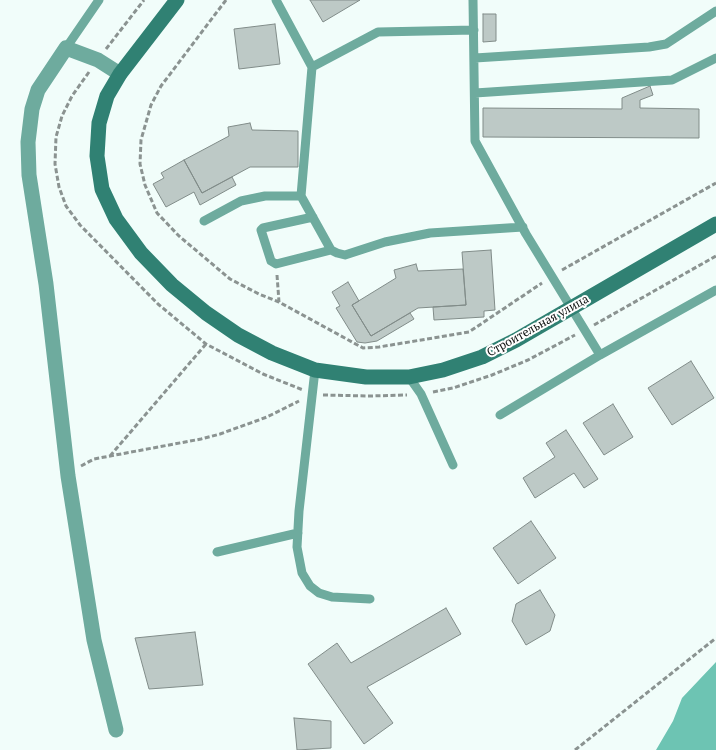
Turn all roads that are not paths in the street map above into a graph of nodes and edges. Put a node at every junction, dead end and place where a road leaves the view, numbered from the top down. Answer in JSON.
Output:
{"nodes":[{"id":1,"x":99,"y":0,"type":"edge"},
{"id":2,"x":177,"y":0,"type":"edge"},
{"id":3,"x":276,"y":0,"type":"edge"},
{"id":4,"x":473,"y":0,"type":"edge"},
{"id":5,"x":716,"y":11,"type":"edge"},
{"id":6,"x":474,"y":30,"type":"junction"},
{"id":7,"x":66,"y":48,"type":"junction"},
{"id":8,"x":475,"y":58,"type":"junction"},
{"id":9,"x":716,"y":58,"type":"edge"},
{"id":10,"x":312,"y":67,"type":"junction"},
{"id":11,"x":120,"y":74,"type":"junction"},
{"id":12,"x":475,"y":93,"type":"junction"},
{"id":13,"x":301,"y":196,"type":"junction"},
{"id":14,"x":313,"y":217,"type":"junction"},
{"id":15,"x":204,"y":221,"type":"dead end"},
{"id":16,"x":716,"y":224,"type":"edge"},
{"id":17,"x":523,"y":228,"type":"junction"},
{"id":18,"x":332,"y":250,"type":"junction"},
{"id":19,"x":716,"y":290,"type":"edge"},
{"id":20,"x":572,"y":308,"type":"junction"},
{"id":21,"x":600,"y":355,"type":"junction"},
{"id":22,"x":315,"y":370,"type":"junction"},
{"id":23,"x":409,"y":378,"type":"junction"},
{"id":24,"x":500,"y":415,"type":"dead end"},
{"id":25,"x":453,"y":465,"type":"dead end"},
{"id":26,"x":298,"y":533,"type":"junction"},
{"id":27,"x":216,"y":552,"type":"dead end"},
{"id":28,"x":370,"y":599,"type":"dead end"},
{"id":29,"x":116,"y":730,"type":"dead end"}],
"edges":[{"from":1,"to":7,"type":"lane"},
{"from":2,"to":11,"type":"street","name":"Строительная улица"},
{"from":3,"to":10,"type":"lane"},
{"from":4,"to":6,"type":"lane"},
{"from":5,"to":8,"type":"lane"},
{"from":6,"to":8,"type":"lane"},
{"from":6,"to":10,"type":"lane"},
{"from":7,"to":11,"type":"street"},
{"from":7,"to":29,"type":"street"},
{"from":8,"to":12,"type":"lane"},
{"from":9,"to":12,"type":"lane"},
{"from":10,"to":13,"type":"lane"},
{"from":11,"to":22,"type":"street","name":"Строительная улица"},
{"from":12,"to":17,"type":"lane"},
{"from":13,"to":14,"type":"lane"},
{"from":13,"to":15,"type":"lane"},
{"from":14,"to":18,"type":"lane"},
{"from":14,"to":18,"type":"lane"},
{"from":16,"to":20,"type":"street","name":"Строительная улица"},
{"from":17,"to":18,"type":"lane"},
{"from":17,"to":20,"type":"lane"},
{"from":19,"to":21,"type":"lane"},
{"from":20,"to":21,"type":"lane"},
{"from":20,"to":23,"type":"street","name":"Строительная улица"},
{"from":21,"to":24,"type":"lane"},
{"from":22,"to":23,"type":"street","name":"Строительная улица"},
{"from":22,"to":26,"type":"lane"},
{"from":23,"to":25,"type":"lane"},
{"from":26,"to":27,"type":"lane"},
{"from":26,"to":28,"type":"lane"}]}
